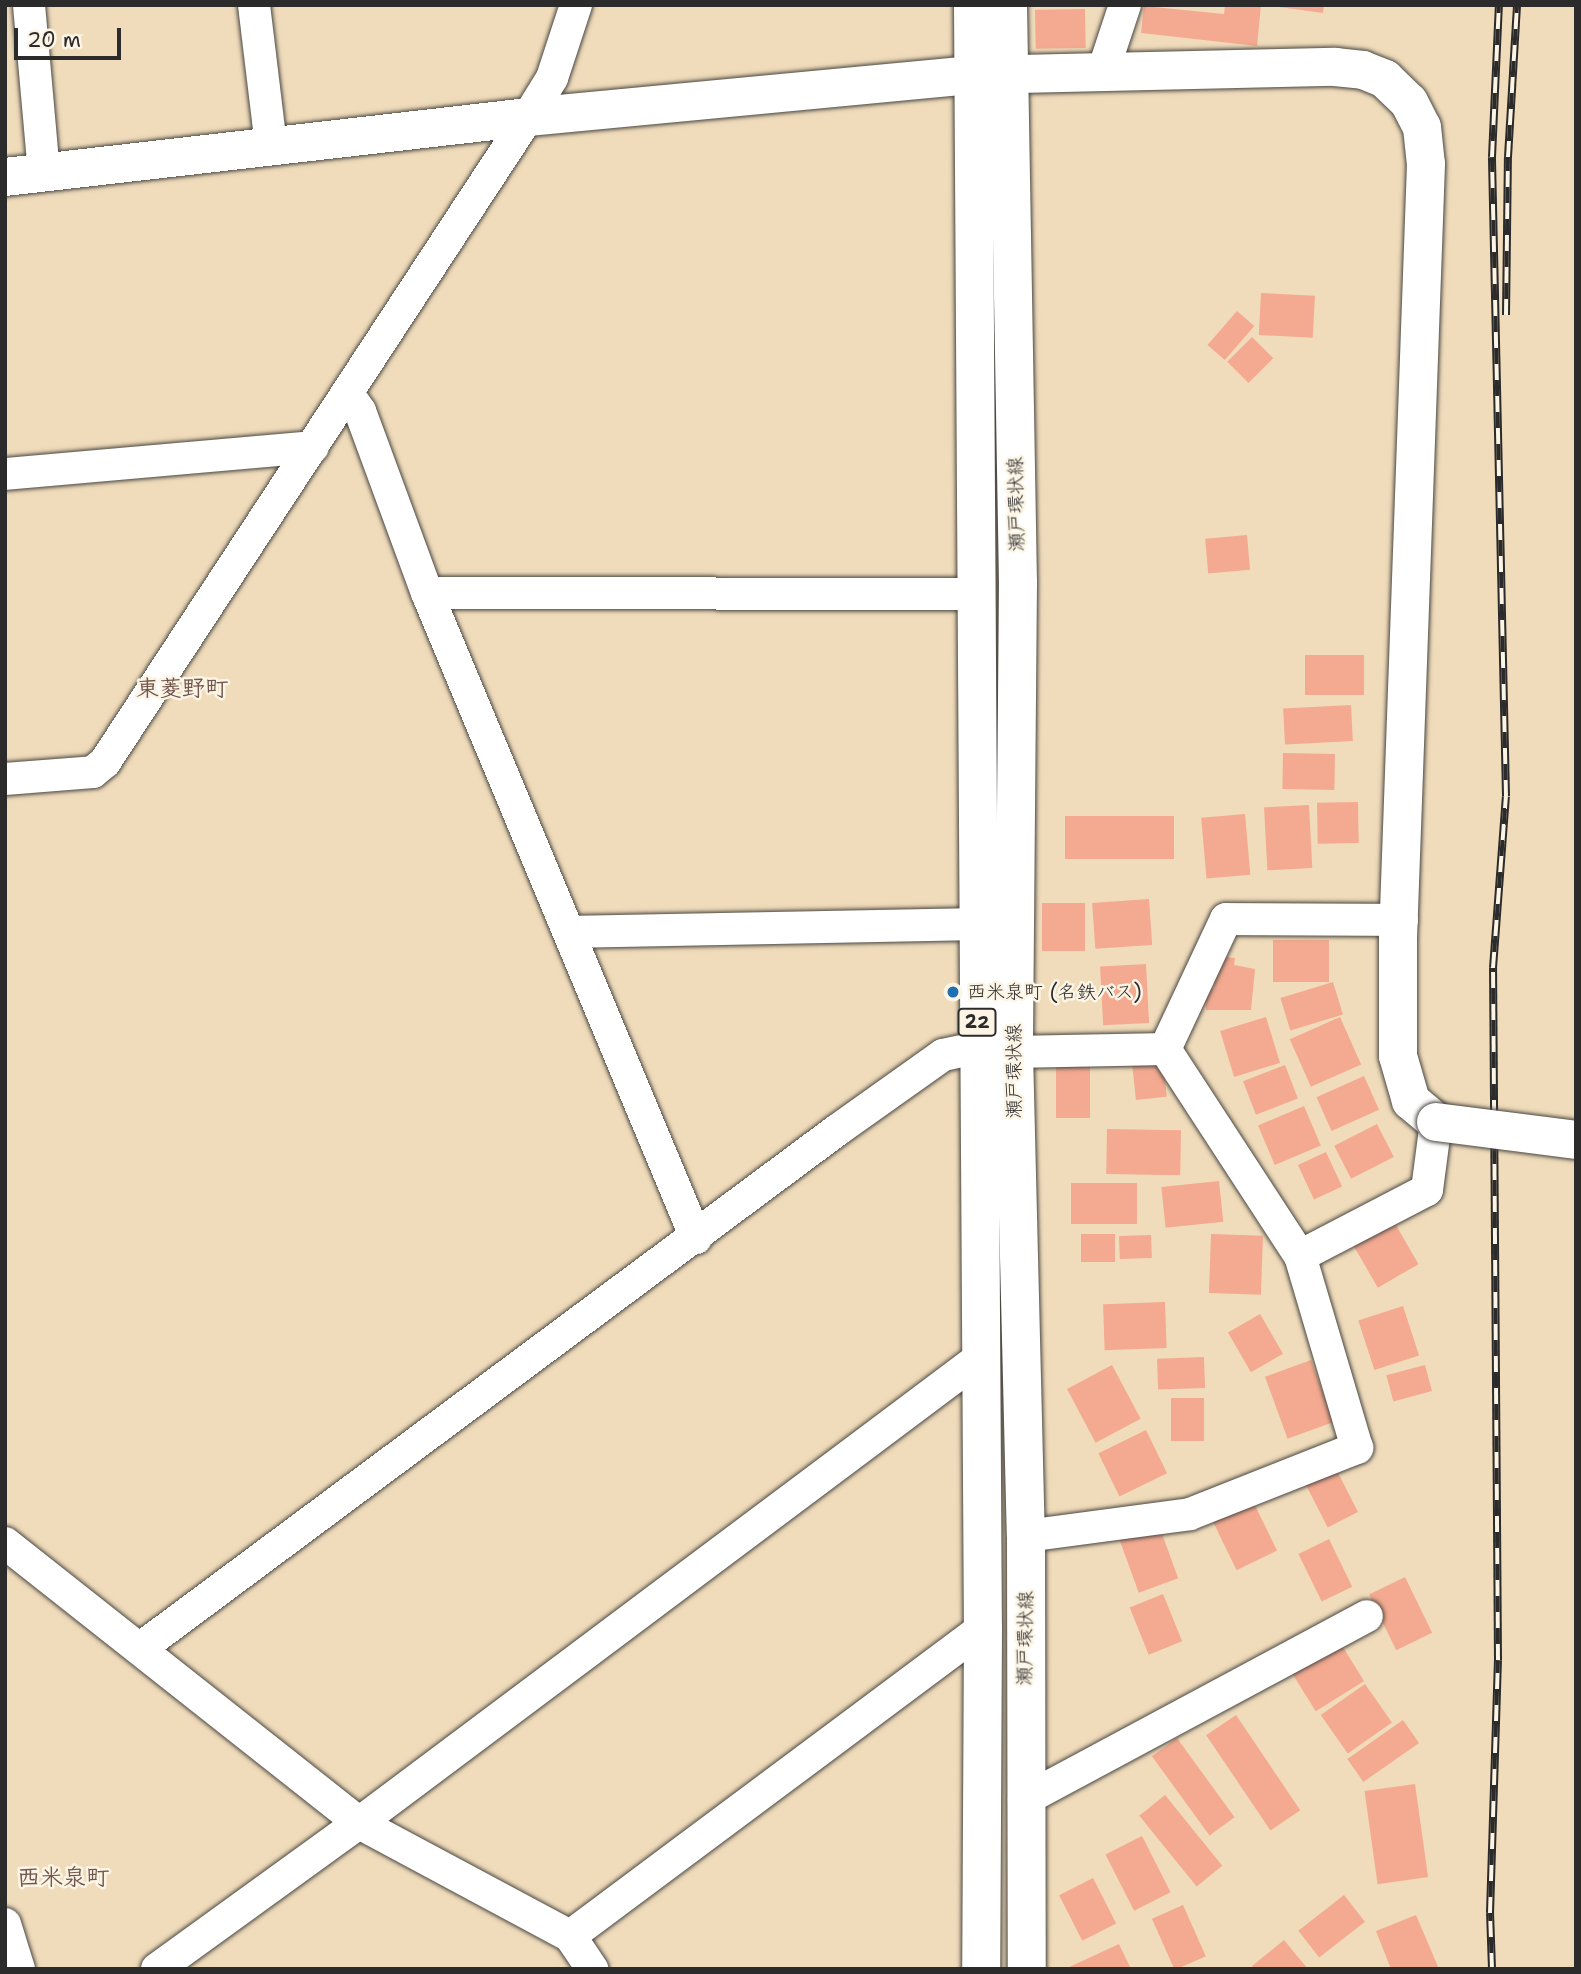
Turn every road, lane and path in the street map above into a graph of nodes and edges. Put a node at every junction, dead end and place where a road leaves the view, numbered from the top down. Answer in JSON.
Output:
{"nodes":[{"id":1,"x":29,"y":5,"type":"edge"},
{"id":2,"x":254,"y":5,"type":"edge"},
{"id":3,"x":576,"y":5,"type":"edge"},
{"id":4,"x":973,"y":5,"type":"edge"},
{"id":5,"x":1008,"y":5,"type":"edge"},
{"id":6,"x":1125,"y":5,"type":"edge"},
{"id":7,"x":991,"y":74,"type":"junction"},
{"id":8,"x":1102,"y":74,"type":"junction"},
{"id":9,"x":528,"y":117,"type":"junction"},
{"id":10,"x":271,"y":146,"type":"junction"},
{"id":11,"x":44,"y":174,"type":"junction"},
{"id":12,"x":5,"y":177,"type":"edge"},
{"id":13,"x":348,"y":394,"type":"junction"},
{"id":14,"x":313,"y":447,"type":"junction"},
{"id":15,"x":5,"y":474,"type":"edge"},
{"id":16,"x":427,"y":593,"type":"junction"},
{"id":17,"x":977,"y":594,"type":"junction"},
{"id":18,"x":5,"y":779,"type":"edge"},
{"id":19,"x":1402,"y":920,"type":"junction"},
{"id":20,"x":978,"y":924,"type":"junction"},
{"id":21,"x":569,"y":932,"type":"junction"},
{"id":22,"x":976,"y":1048,"type":"junction"},
{"id":23,"x":1165,"y":1049,"type":"junction"},
{"id":24,"x":1014,"y":1052,"type":"junction"},
{"id":25,"x":1436,"y":1122,"type":"junction"},
{"id":26,"x":1576,"y":1140,"type":"edge"},
{"id":27,"x":696,"y":1238,"type":"junction"},
{"id":28,"x":1300,"y":1256,"type":"junction"},
{"id":29,"x":981,"y":1357,"type":"junction"},
{"id":30,"x":1026,"y":1536,"type":"junction"},
{"id":31,"x":5,"y":1543,"type":"edge"},
{"id":32,"x":1367,"y":1616,"type":"dead end"},
{"id":33,"x":983,"y":1628,"type":"junction"},
{"id":34,"x":142,"y":1647,"type":"junction"},
{"id":35,"x":1024,"y":1800,"type":"junction"},
{"id":36,"x":359,"y":1823,"type":"junction"},
{"id":37,"x":570,"y":1936,"type":"junction"},
{"id":38,"x":157,"y":1969,"type":"edge"},
{"id":39,"x":592,"y":1969,"type":"edge"},
{"id":40,"x":981,"y":1969,"type":"edge"},
{"id":41,"x":1027,"y":1969,"type":"edge"}],
"edges":[{"from":1,"to":11,"type":"street"},
{"from":2,"to":10,"type":"street"},
{"from":3,"to":9,"type":"street"},
{"from":4,"to":7,"type":"main road","name":"瀬戸環状線","number":"22"},
{"from":5,"to":7,"type":"main road","name":"瀬戸環状線","number":"22"},
{"from":6,"to":8,"type":"street"},
{"from":7,"to":8,"type":"main road"},
{"from":7,"to":9,"type":"main road"},
{"from":7,"to":17,"type":"main road","name":"瀬戸環状線","number":"22"},
{"from":7,"to":24,"type":"main road","name":"瀬戸環状線","number":"22"},
{"from":8,"to":19,"type":"main road"},
{"from":9,"to":10,"type":"main road"},
{"from":9,"to":13,"type":"street"},
{"from":10,"to":11,"type":"main road"},
{"from":11,"to":12,"type":"main road"},
{"from":13,"to":14,"type":"street"},
{"from":13,"to":16,"type":"street"},
{"from":14,"to":15,"type":"street"},
{"from":14,"to":18,"type":"street"},
{"from":16,"to":17,"type":"street"},
{"from":16,"to":21,"type":"street"},
{"from":17,"to":20,"type":"main road","name":"瀬戸環状線","number":"22"},
{"from":19,"to":23,"type":"street"},
{"from":19,"to":25,"type":"main road"},
{"from":20,"to":21,"type":"street"},
{"from":20,"to":22,"type":"main road","name":"瀬戸環状線","number":"22"},
{"from":21,"to":27,"type":"street"},
{"from":22,"to":27,"type":"street"},
{"from":22,"to":29,"type":"main road","name":"瀬戸環状線","number":"22"},
{"from":23,"to":24,"type":"street"},
{"from":23,"to":28,"type":"street"},
{"from":24,"to":30,"type":"main road","name":"瀬戸環状線","number":"22"},
{"from":25,"to":26,"type":"main road","bridge":true},
{"from":25,"to":28,"type":"street"},
{"from":27,"to":34,"type":"street"},
{"from":28,"to":30,"type":"street"},
{"from":29,"to":33,"type":"main road","name":"瀬戸環状線","number":"22"},
{"from":29,"to":36,"type":"street"},
{"from":30,"to":35,"type":"main road","name":"瀬戸環状線","number":"22"},
{"from":31,"to":34,"type":"street"},
{"from":32,"to":35,"type":"street"},
{"from":33,"to":37,"type":"street"},
{"from":33,"to":40,"type":"main road","name":"瀬戸環状線","number":"22"},
{"from":34,"to":36,"type":"street"},
{"from":35,"to":41,"type":"main road","name":"瀬戸環状線","number":"22"},
{"from":36,"to":37,"type":"street"},
{"from":36,"to":38,"type":"street"},
{"from":37,"to":39,"type":"street"}]}
